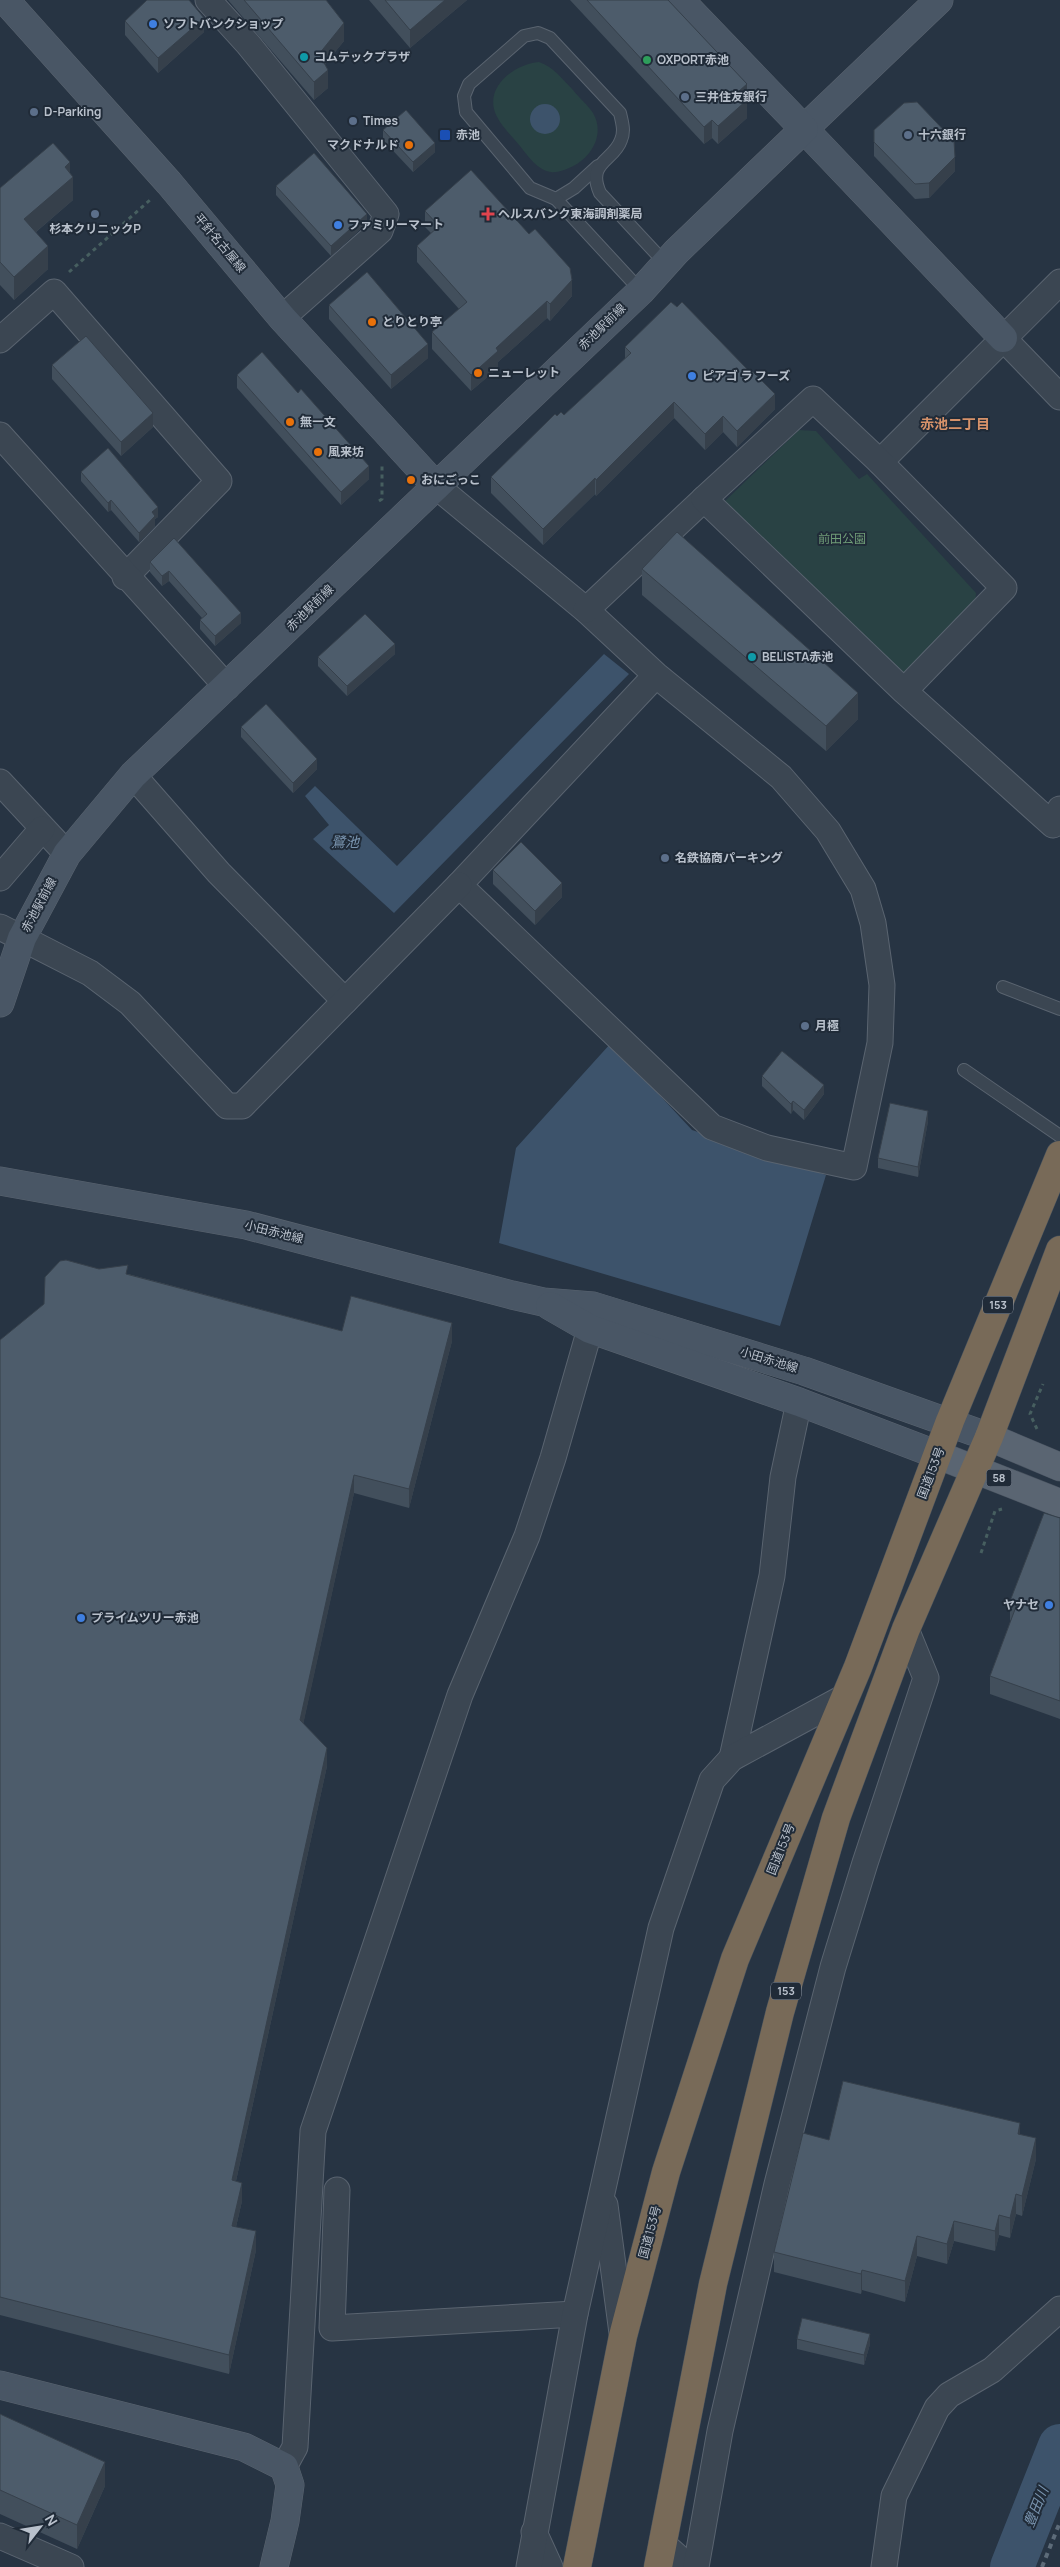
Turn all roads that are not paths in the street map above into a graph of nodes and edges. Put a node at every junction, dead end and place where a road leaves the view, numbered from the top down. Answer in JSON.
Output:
{"nodes":[{"id":1,"x":5,"y":0,"type":"edge"},
{"id":2,"x":208,"y":0,"type":"edge"},
{"id":3,"x":680,"y":0,"type":"edge"},
{"id":4,"x":939,"y":0,"type":"edge"},
{"id":5,"x":804,"y":129,"type":"junction"},
{"id":6,"x":598,"y":166,"type":"junction"},
{"id":7,"x":556,"y":198,"type":"junction"},
{"id":8,"x":671,"y":258,"type":"junction"},
{"id":9,"x":1060,"y":282,"type":"edge"},
{"id":10,"x":641,"y":291,"type":"junction"},
{"id":11,"x":282,"y":318,"type":"junction"},
{"id":12,"x":1003,"y":338,"type":"junction"},
{"id":13,"x":0,"y":340,"type":"edge"},
{"id":14,"x":1060,"y":397,"type":"edge"},
{"id":15,"x":0,"y":435,"type":"edge"},
{"id":16,"x":880,"y":462,"type":"junction"},
{"id":17,"x":436,"y":486,"type":"junction"},
{"id":18,"x":704,"y":499,"type":"junction"},
{"id":19,"x":125,"y":577,"type":"junction"},
{"id":20,"x":586,"y":610,"type":"junction"},
{"id":21,"x":656,"y":675,"type":"junction"},
{"id":22,"x":227,"y":687,"type":"junction"},
{"id":23,"x":904,"y":691,"type":"junction"},
{"id":24,"x":133,"y":775,"type":"junction"},
{"id":25,"x":0,"y":782,"type":"edge"},
{"id":26,"x":1060,"y":809,"type":"edge"},
{"id":27,"x":42,"y":829,"type":"junction"},
{"id":28,"x":67,"y":854,"type":"junction"},
{"id":29,"x":0,"y":878,"type":"edge"},
{"id":30,"x":459,"y":885,"type":"junction"},
{"id":31,"x":11,"y":933,"type":"edge"},
{"id":32,"x":1003,"y":986,"type":"dead end"},
{"id":33,"x":345,"y":1000,"type":"junction"},
{"id":34,"x":0,"y":1003,"type":"edge"},
{"id":35,"x":1060,"y":1008,"type":"edge"},
{"id":36,"x":964,"y":1070,"type":"dead end"},
{"id":37,"x":1060,"y":1136,"type":"edge"},
{"id":38,"x":1060,"y":1155,"type":"edge"},
{"id":39,"x":0,"y":1181,"type":"edge"},
{"id":40,"x":1060,"y":1250,"type":"edge"},
{"id":41,"x":544,"y":1302,"type":"junction"},
{"id":42,"x":590,"y":1329,"type":"junction"},
{"id":43,"x":799,"y":1402,"type":"junction"},
{"id":44,"x":950,"y":1421,"type":"junction"},
{"id":45,"x":989,"y":1437,"type":"junction"},
{"id":46,"x":938,"y":1455,"type":"junction"},
{"id":47,"x":1060,"y":1467,"type":"edge"},
{"id":48,"x":976,"y":1469,"type":"junction"},
{"id":49,"x":1060,"y":1504,"type":"edge"},
{"id":50,"x":906,"y":1629,"type":"junction"},
{"id":51,"x":843,"y":1698,"type":"junction"},
{"id":52,"x":732,"y":1758,"type":"junction"},
{"id":53,"x":603,"y":2185,"type":"junction"},
{"id":54,"x":337,"y":2190,"type":"dead end"},
{"id":55,"x":1060,"y":2309,"type":"edge"},
{"id":56,"x":575,"y":2314,"type":"junction"},
{"id":57,"x":623,"y":2336,"type":"junction"},
{"id":58,"x":0,"y":2385,"type":"edge"},
{"id":59,"x":284,"y":2467,"type":"junction"},
{"id":60,"x":534,"y":2532,"type":"junction"},
{"id":61,"x":0,"y":2536,"type":"edge"},
{"id":62,"x":660,"y":2555,"type":"edge"},
{"id":63,"x":71,"y":2567,"type":"edge"},
{"id":64,"x":274,"y":2567,"type":"edge"},
{"id":65,"x":529,"y":2567,"type":"edge"},
{"id":66,"x":550,"y":2567,"type":"edge"},
{"id":67,"x":577,"y":2567,"type":"edge"},
{"id":68,"x":689,"y":2567,"type":"edge"},
{"id":69,"x":696,"y":2567,"type":"edge"},
{"id":70,"x":884,"y":2567,"type":"edge"}],
"edges":[{"from":1,"to":11,"type":"street","name":"平針名古屋線"},
{"from":2,"to":11,"type":"street"},
{"from":3,"to":5,"type":"street"},
{"from":4,"to":5,"type":"street","name":"赤池駅前線"},
{"from":5,"to":8,"type":"street","name":"赤池駅前線"},
{"from":5,"to":12,"type":"street"},
{"from":6,"to":7,"type":"lane"},
{"from":6,"to":7,"type":"lane"},
{"from":6,"to":8,"type":"lane"},
{"from":7,"to":10,"type":"lane"},
{"from":8,"to":10,"type":"street","name":"赤池駅前線"},
{"from":9,"to":12,"type":"street"},
{"from":10,"to":17,"type":"street","name":"赤池駅前線"},
{"from":11,"to":17,"type":"street","name":"平針名古屋線"},
{"from":12,"to":14,"type":"street"},
{"from":12,"to":16,"type":"street"},
{"from":13,"to":19,"type":"street"},
{"from":15,"to":19,"type":"street"},
{"from":16,"to":18,"type":"street"},
{"from":16,"to":23,"type":"street"},
{"from":17,"to":20,"type":"street"},
{"from":17,"to":22,"type":"street","name":"赤池駅前線"},
{"from":18,"to":20,"type":"street"},
{"from":18,"to":23,"type":"street"},
{"from":19,"to":22,"type":"street"},
{"from":20,"to":21,"type":"street"},
{"from":21,"to":30,"type":"street"},
{"from":21,"to":30,"type":"street"},
{"from":22,"to":24,"type":"street","name":"赤池駅前線"},
{"from":23,"to":26,"type":"street"},
{"from":24,"to":28,"type":"street","name":"赤池駅前線"},
{"from":24,"to":33,"type":"street"},
{"from":25,"to":27,"type":"street"},
{"from":27,"to":28,"type":"street"},
{"from":27,"to":29,"type":"street"},
{"from":28,"to":31,"type":"street","name":"赤池駅前線"},
{"from":30,"to":33,"type":"street"},
{"from":31,"to":33,"type":"street"},
{"from":31,"to":34,"type":"street","name":"赤池駅前線"},
{"from":32,"to":35,"type":"lane"},
{"from":36,"to":37,"type":"lane"},
{"from":38,"to":44,"type":"highway","name":"国道153号","number":"153"},
{"from":39,"to":41,"type":"street","name":"小田赤池線"},
{"from":40,"to":45,"type":"highway","number":"153"},
{"from":41,"to":42,"type":"street","name":"小田赤池線"},
{"from":41,"to":44,"type":"street","name":"小田赤池線"},
{"from":42,"to":43,"type":"street","name":"小田赤池線"},
{"from":42,"to":59,"type":"street"},
{"from":43,"to":46,"type":"street","name":"小田赤池線"},
{"from":43,"to":52,"type":"street"},
{"from":44,"to":45,"type":"street","name":"小田赤池線"},
{"from":44,"to":46,"type":"highway","name":"国道153号","number":"153"},
{"from":45,"to":47,"type":"main road"},
{"from":45,"to":48,"type":"highway","number":"153"},
{"from":46,"to":48,"type":"main road","number":"58"},
{"from":46,"to":51,"type":"highway","name":"国道153号","number":"153"},
{"from":48,"to":49,"type":"main road","number":"58"},
{"from":48,"to":50,"type":"highway","number":"153"},
{"from":50,"to":62,"type":"highway","number":"153"},
{"from":50,"to":69,"type":"street"},
{"from":51,"to":52,"type":"street"},
{"from":51,"to":57,"type":"highway","name":"国道153号","number":"153"},
{"from":52,"to":53,"type":"street"},
{"from":53,"to":56,"type":"street"},
{"from":53,"to":57,"type":"street"},
{"from":54,"to":56,"type":"street"},
{"from":55,"to":70,"type":"street"},
{"from":56,"to":60,"type":"street"},
{"from":57,"to":67,"type":"highway","name":"国道153号","number":"153"},
{"from":58,"to":59,"type":"street"},
{"from":59,"to":64,"type":"street"},
{"from":60,"to":65,"type":"street"},
{"from":60,"to":66,"type":"street"},
{"from":61,"to":63,"type":"street"},
{"from":62,"to":68,"type":"street"}]}
